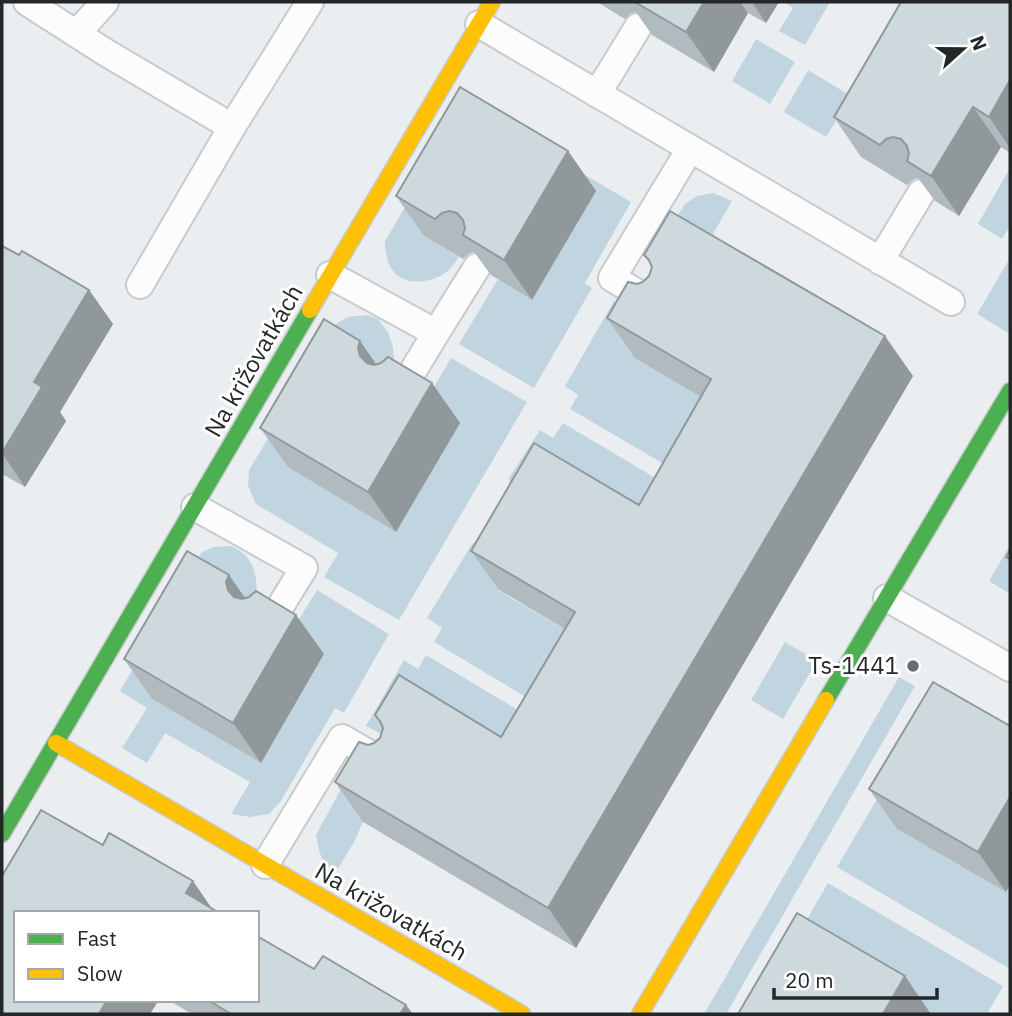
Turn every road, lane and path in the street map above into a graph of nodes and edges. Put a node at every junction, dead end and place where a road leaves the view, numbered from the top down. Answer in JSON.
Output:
{"nodes":[{"id":1,"x":27,"y":2,"type":"edge"},
{"id":2,"x":105,"y":2,"type":"edge"},
{"id":3,"x":310,"y":2,"type":"edge"},
{"id":4,"x":485,"y":13,"type":"edge"},
{"id":5,"x":638,"y":27,"type":"edge"},
{"id":6,"x":77,"y":33,"type":"junction"},
{"id":7,"x":597,"y":94,"type":"junction"},
{"id":8,"x":232,"y":127,"type":"junction"},
{"id":9,"x":690,"y":149,"type":"junction"},
{"id":10,"x":921,"y":193,"type":"edge"},
{"id":11,"x":880,"y":261,"type":"junction"},
{"id":12,"x":477,"y":267,"type":"edge"},
{"id":13,"x":330,"y":275,"type":"junction"},
{"id":14,"x":140,"y":285,"type":"dead end"},
{"id":15,"x":951,"y":302,"type":"dead end"},
{"id":16,"x":664,"y":308,"type":"edge"},
{"id":17,"x":436,"y":334,"type":"junction"},
{"id":18,"x":402,"y":389,"type":"edge"},
{"id":19,"x":1010,"y":391,"type":"edge"},
{"id":20,"x":195,"y":507,"type":"junction"},
{"id":21,"x":887,"y":598,"type":"junction"},
{"id":22,"x":270,"y":623,"type":"edge"},
{"id":23,"x":1010,"y":668,"type":"edge"},
{"id":24,"x":56,"y":743,"type":"junction"},
{"id":25,"x":395,"y":769,"type":"edge"},
{"id":26,"x":2,"y":834,"type":"edge"},
{"id":27,"x":265,"y":865,"type":"junction"},
{"id":28,"x":522,"y":1014,"type":"edge"},
{"id":29,"x":640,"y":1014,"type":"edge"}],
"edges":[{"from":1,"to":6,"type":"lane"},
{"from":2,"to":6,"type":"lane"},
{"from":3,"to":8,"type":"lane"},
{"from":4,"to":7,"type":"lane"},
{"from":4,"to":13,"type":"street","name":"Na križovatkách"},
{"from":5,"to":7,"type":"lane"},
{"from":6,"to":8,"type":"lane"},
{"from":7,"to":9,"type":"lane"},
{"from":8,"to":14,"type":"lane"},
{"from":9,"to":11,"type":"lane"},
{"from":9,"to":16,"type":"lane"},
{"from":10,"to":11,"type":"lane"},
{"from":11,"to":15,"type":"lane"},
{"from":12,"to":17,"type":"lane"},
{"from":13,"to":17,"type":"lane"},
{"from":13,"to":20,"type":"street","name":"Na križovatkách"},
{"from":17,"to":18,"type":"lane"},
{"from":19,"to":21,"type":"street"},
{"from":20,"to":22,"type":"lane"},
{"from":20,"to":24,"type":"street","name":"Na križovatkách"},
{"from":21,"to":23,"type":"lane"},
{"from":21,"to":29,"type":"street"},
{"from":24,"to":26,"type":"street","name":"Na križovatkách"},
{"from":24,"to":27,"type":"street","name":"Na križovatkách"},
{"from":25,"to":27,"type":"lane"},
{"from":27,"to":28,"type":"street","name":"Na križovatkách"}]}
